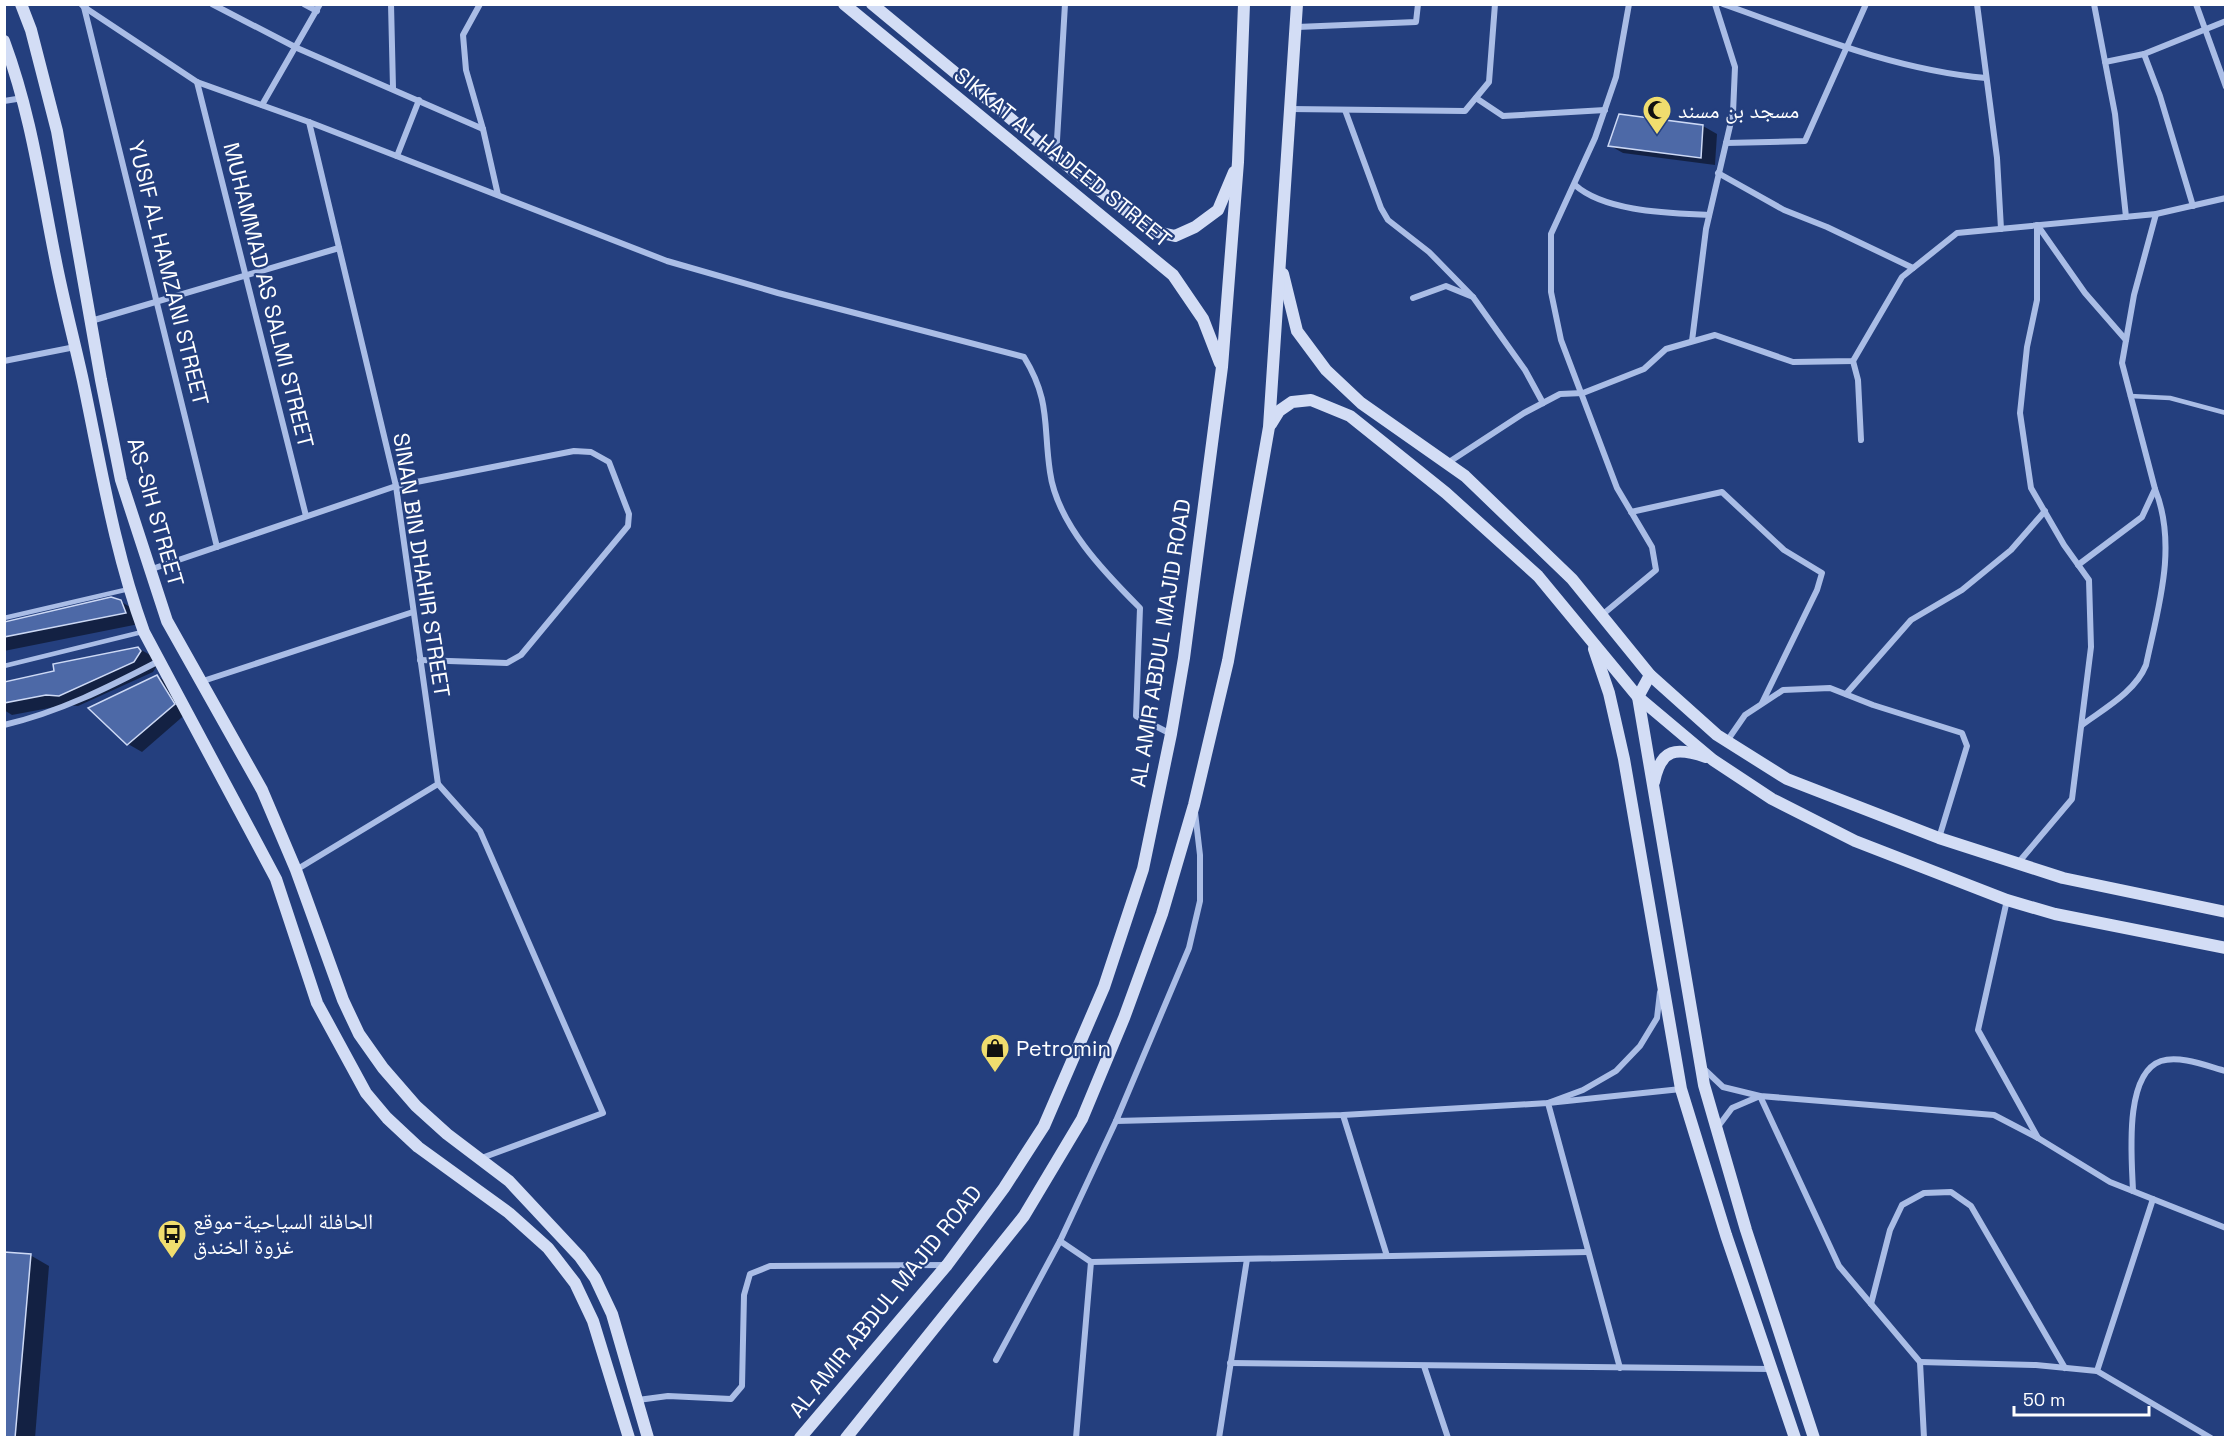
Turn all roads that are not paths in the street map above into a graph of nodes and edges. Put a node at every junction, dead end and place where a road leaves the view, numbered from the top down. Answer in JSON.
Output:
{"nodes":[{"id":1,"x":21,"y":4,"type":"edge"},
{"id":2,"x":212,"y":4,"type":"edge"},
{"id":3,"x":304,"y":4,"type":"edge"},
{"id":4,"x":480,"y":4,"type":"edge"},
{"id":5,"x":844,"y":4,"type":"edge"},
{"id":6,"x":872,"y":4,"type":"edge"},
{"id":7,"x":1065,"y":4,"type":"edge"},
{"id":8,"x":1243,"y":4,"type":"edge"},
{"id":9,"x":1297,"y":4,"type":"edge"},
{"id":10,"x":1418,"y":4,"type":"edge"},
{"id":11,"x":1495,"y":4,"type":"edge"},
{"id":12,"x":1629,"y":4,"type":"edge"},
{"id":13,"x":1714,"y":4,"type":"edge"},
{"id":14,"x":1722,"y":4,"type":"edge"},
{"id":15,"x":1866,"y":4,"type":"edge"},
{"id":16,"x":1977,"y":4,"type":"edge"},
{"id":17,"x":2094,"y":4,"type":"edge"},
{"id":18,"x":2196,"y":4,"type":"edge"},
{"id":19,"x":390,"y":5,"type":"edge"},
{"id":20,"x":84,"y":6,"type":"edge"},
{"id":21,"x":318,"y":8,"type":"edge"},
{"id":22,"x":2226,"y":21,"type":"edge"},
{"id":23,"x":1297,"y":27,"type":"junction"},
{"id":24,"x":2205,"y":28,"type":"junction"},
{"id":25,"x":4,"y":41,"type":"edge"},
{"id":26,"x":297,"y":48,"type":"junction"},
{"id":27,"x":1848,"y":48,"type":"junction"},
{"id":28,"x":2144,"y":54,"type":"junction"},
{"id":29,"x":2105,"y":62,"type":"junction"},
{"id":30,"x":1986,"y":78,"type":"junction"},
{"id":31,"x":197,"y":82,"type":"junction"},
{"id":32,"x":2226,"y":87,"type":"edge"},
{"id":33,"x":393,"y":88,"type":"junction"},
{"id":34,"x":23,"y":98,"type":"junction"},
{"id":35,"x":1476,"y":98,"type":"junction"},
{"id":36,"x":419,"y":100,"type":"junction"},
{"id":37,"x":4,"y":101,"type":"edge"},
{"id":38,"x":262,"y":105,"type":"junction"},
{"id":39,"x":1290,"y":109,"type":"junction"},
{"id":40,"x":1345,"y":110,"type":"junction"},
{"id":41,"x":1605,"y":110,"type":"junction"},
{"id":42,"x":309,"y":122,"type":"junction"},
{"id":43,"x":483,"y":129,"type":"junction"},
{"id":44,"x":1726,"y":143,"type":"junction"},
{"id":45,"x":397,"y":156,"type":"junction"},
{"id":46,"x":1056,"y":157,"type":"junction"},
{"id":47,"x":1238,"y":162,"type":"junction"},
{"id":48,"x":1718,"y":173,"type":"junction"},
{"id":49,"x":1575,"y":185,"type":"junction"},
{"id":50,"x":498,"y":195,"type":"junction"},
{"id":51,"x":2226,"y":198,"type":"edge"},
{"id":52,"x":2193,"y":206,"type":"junction"},
{"id":53,"x":2156,"y":214,"type":"junction"},
{"id":54,"x":1709,"y":215,"type":"junction"},
{"id":55,"x":2126,"y":217,"type":"junction"},
{"id":56,"x":2037,"y":225,"type":"junction"},
{"id":57,"x":2001,"y":229,"type":"junction"},
{"id":58,"x":339,"y":248,"type":"junction"},
{"id":59,"x":1280,"y":252,"type":"junction"},
{"id":60,"x":1913,"y":268,"type":"junction"},
{"id":61,"x":245,"y":276,"type":"junction"},
{"id":62,"x":1473,"y":297,"type":"junction"},
{"id":63,"x":1413,"y":298,"type":"dead end"},
{"id":64,"x":158,"y":301,"type":"junction"},
{"id":65,"x":91,"y":321,"type":"junction"},
{"id":66,"x":2126,"y":340,"type":"junction"},
{"id":67,"x":1692,"y":341,"type":"junction"},
{"id":68,"x":75,"y":347,"type":"junction"},
{"id":69,"x":4,"y":361,"type":"edge"},
{"id":70,"x":1853,"y":361,"type":"junction"},
{"id":71,"x":1222,"y":368,"type":"junction"},
{"id":72,"x":1583,"y":393,"type":"junction"},
{"id":73,"x":2130,"y":396,"type":"junction"},
{"id":74,"x":1542,"y":403,"type":"junction"},
{"id":75,"x":2226,"y":413,"type":"edge"},
{"id":76,"x":1269,"y":427,"type":"junction"},
{"id":77,"x":1861,"y":440,"type":"dead end"},
{"id":78,"x":1446,"y":464,"type":"junction"},
{"id":79,"x":396,"y":486,"type":"junction"},
{"id":80,"x":2155,"y":489,"type":"junction"},
{"id":81,"x":2045,"y":511,"type":"junction"},
{"id":82,"x":1631,"y":512,"type":"junction"},
{"id":83,"x":306,"y":516,"type":"junction"},
{"id":84,"x":217,"y":547,"type":"junction"},
{"id":85,"x":2078,"y":565,"type":"junction"},
{"id":86,"x":148,"y":570,"type":"junction"},
{"id":87,"x":129,"y":590,"type":"junction"},
{"id":88,"x":413,"y":612,"type":"junction"},
{"id":89,"x":1602,"y":615,"type":"junction"},
{"id":90,"x":4,"y":618,"type":"edge"},
{"id":91,"x":144,"y":632,"type":"junction"},
{"id":92,"x":1592,"y":642,"type":"junction"},
{"id":93,"x":420,"y":660,"type":"junction"},
{"id":94,"x":159,"y":661,"type":"junction"},
{"id":95,"x":4,"y":666,"type":"edge"},
{"id":96,"x":1650,"y":675,"type":"junction"},
{"id":97,"x":199,"y":682,"type":"junction"},
{"id":98,"x":1846,"y":694,"type":"junction"},
{"id":99,"x":1638,"y":697,"type":"junction"},
{"id":100,"x":1762,"y":704,"type":"junction"},
{"id":101,"x":2082,"y":724,"type":"junction"},
{"id":102,"x":4,"y":725,"type":"edge"},
{"id":103,"x":1171,"y":734,"type":"junction"},
{"id":104,"x":1726,"y":741,"type":"junction"},
{"id":105,"x":1713,"y":760,"type":"junction"},
{"id":106,"x":438,"y":784,"type":"junction"},
{"id":107,"x":1652,"y":792,"type":"junction"},
{"id":108,"x":1194,"y":805,"type":"junction"},
{"id":109,"x":1939,"y":838,"type":"junction"},
{"id":110,"x":2016,"y":865,"type":"junction"},
{"id":111,"x":296,"y":870,"type":"junction"},
{"id":112,"x":2007,"y":900,"type":"junction"},
{"id":113,"x":2226,"y":912,"type":"edge"},
{"id":114,"x":2226,"y":948,"type":"edge"},
{"id":115,"x":1662,"y":979,"type":"junction"},
{"id":116,"x":1700,"y":1066,"type":"junction"},
{"id":117,"x":2226,"y":1071,"type":"edge"},
{"id":118,"x":1681,"y":1089,"type":"junction"},
{"id":119,"x":1760,"y":1096,"type":"junction"},
{"id":120,"x":1548,"y":1103,"type":"junction"},
{"id":121,"x":1343,"y":1115,"type":"junction"},
{"id":122,"x":1116,"y":1121,"type":"junction"},
{"id":123,"x":1716,"y":1128,"type":"junction"},
{"id":124,"x":2038,"y":1138,"type":"junction"},
{"id":125,"x":479,"y":1160,"type":"junction"},
{"id":126,"x":2133,"y":1191,"type":"junction"},
{"id":127,"x":2153,"y":1199,"type":"junction"},
{"id":128,"x":2226,"y":1228,"type":"edge"},
{"id":129,"x":1060,"y":1241,"type":"junction"},
{"id":130,"x":1588,"y":1252,"type":"junction"},
{"id":131,"x":1387,"y":1256,"type":"junction"},
{"id":132,"x":1248,"y":1259,"type":"junction"},
{"id":133,"x":1090,"y":1262,"type":"junction"},
{"id":134,"x":947,"y":1265,"type":"junction"},
{"id":135,"x":1871,"y":1304,"type":"junction"},
{"id":136,"x":996,"y":1360,"type":"dead end"},
{"id":137,"x":1920,"y":1362,"type":"junction"},
{"id":138,"x":1230,"y":1363,"type":"junction"},
{"id":139,"x":1424,"y":1366,"type":"junction"},
{"id":140,"x":1620,"y":1368,"type":"junction"},
{"id":141,"x":2066,"y":1368,"type":"junction"},
{"id":142,"x":1771,"y":1369,"type":"junction"},
{"id":143,"x":2097,"y":1371,"type":"junction"},
{"id":144,"x":638,"y":1400,"type":"junction"},
{"id":145,"x":629,"y":1437,"type":"edge"},
{"id":146,"x":648,"y":1437,"type":"edge"},
{"id":147,"x":800,"y":1437,"type":"edge"},
{"id":148,"x":846,"y":1437,"type":"edge"},
{"id":149,"x":1076,"y":1437,"type":"edge"},
{"id":150,"x":1219,"y":1437,"type":"edge"},
{"id":151,"x":1448,"y":1437,"type":"edge"},
{"id":152,"x":1796,"y":1437,"type":"edge"},
{"id":153,"x":1814,"y":1437,"type":"edge"},
{"id":154,"x":1924,"y":1437,"type":"edge"},
{"id":155,"x":2211,"y":1437,"type":"edge"}],
"edges":[{"from":1,"to":65,"type":"main road","name":"AS-SIH STREET"},
{"from":2,"to":26,"type":"street"},
{"from":3,"to":21,"type":"street"},
{"from":4,"to":43,"type":"street"},
{"from":5,"to":71,"type":"main road","name":"SIKKAT AL HADEED STREET"},
{"from":6,"to":46,"type":"main road","name":"SIKKAT AL HADEED STREET"},
{"from":7,"to":46,"type":"street"},
{"from":8,"to":47,"type":"main road","name":"AL AMIR ABDUL MAJID ROAD"},
{"from":9,"to":23,"type":"main road"},
{"from":10,"to":23,"type":"street"},
{"from":11,"to":35,"type":"street"},
{"from":12,"to":41,"type":"street"},
{"from":13,"to":44,"type":"street"},
{"from":14,"to":27,"type":"street"},
{"from":15,"to":27,"type":"street"},
{"from":16,"to":30,"type":"street"},
{"from":17,"to":29,"type":"street"},
{"from":18,"to":24,"type":"street"},
{"from":19,"to":33,"type":"street"},
{"from":20,"to":31,"type":"street"},
{"from":20,"to":64,"type":"street","name":"YUSIF AL HAMZANI STREET"},
{"from":21,"to":26,"type":"street"},
{"from":22,"to":24,"type":"street"},
{"from":23,"to":39,"type":"main road"},
{"from":24,"to":28,"type":"street"},
{"from":24,"to":32,"type":"street"},
{"from":25,"to":34,"type":"main road","name":"AS-SIH STREET"},
{"from":26,"to":33,"type":"street"},
{"from":26,"to":38,"type":"street"},
{"from":27,"to":30,"type":"street"},
{"from":27,"to":44,"type":"street"},
{"from":28,"to":29,"type":"street"},
{"from":28,"to":52,"type":"street"},
{"from":29,"to":55,"type":"street"},
{"from":30,"to":57,"type":"street"},
{"from":31,"to":38,"type":"street"},
{"from":31,"to":61,"type":"street","name":"MUHAMMAD AS SALMI STREET"},
{"from":33,"to":36,"type":"street"},
{"from":34,"to":37,"type":"street"},
{"from":34,"to":68,"type":"main road","name":"AS-SIH STREET"},
{"from":35,"to":40,"type":"street"},
{"from":35,"to":41,"type":"street"},
{"from":36,"to":43,"type":"street"},
{"from":36,"to":45,"type":"street"},
{"from":38,"to":42,"type":"street"},
{"from":39,"to":40,"type":"street"},
{"from":39,"to":59,"type":"main road"},
{"from":40,"to":62,"type":"street"},
{"from":41,"to":49,"type":"street"},
{"from":42,"to":45,"type":"street"},
{"from":42,"to":58,"type":"street","name":"SINAN BIN DHAHIR STREET"},
{"from":43,"to":50,"type":"street"},
{"from":44,"to":48,"type":"street"},
{"from":45,"to":50,"type":"street"},
{"from":46,"to":47,"type":"main road","name":"SIKKAT AL HADEED STREET"},
{"from":47,"to":71,"type":"main road","name":"AL AMIR ABDUL MAJID ROAD"},
{"from":48,"to":54,"type":"street"},
{"from":48,"to":60,"type":"street"},
{"from":49,"to":54,"type":"street"},
{"from":49,"to":72,"type":"street"},
{"from":50,"to":103,"type":"street"},
{"from":51,"to":52,"type":"street"},
{"from":52,"to":53,"type":"street"},
{"from":53,"to":55,"type":"street"},
{"from":53,"to":66,"type":"street"},
{"from":54,"to":67,"type":"street"},
{"from":55,"to":56,"type":"street"},
{"from":56,"to":57,"type":"street"},
{"from":56,"to":66,"type":"street"},
{"from":56,"to":81,"type":"street"},
{"from":57,"to":60,"type":"street"},
{"from":58,"to":61,"type":"street"},
{"from":58,"to":79,"type":"street","name":"SINAN BIN DHAHIR STREET"},
{"from":59,"to":76,"type":"main road"},
{"from":59,"to":78,"type":"main road"},
{"from":60,"to":70,"type":"street"},
{"from":61,"to":64,"type":"street"},
{"from":61,"to":83,"type":"street","name":"MUHAMMAD AS SALMI STREET"},
{"from":62,"to":63,"type":"street"},
{"from":62,"to":74,"type":"street"},
{"from":64,"to":65,"type":"street"},
{"from":64,"to":84,"type":"street","name":"YUSIF AL HAMZANI STREET"},
{"from":65,"to":86,"type":"main road","name":"AS-SIH STREET"},
{"from":66,"to":73,"type":"street"},
{"from":67,"to":70,"type":"street"},
{"from":67,"to":72,"type":"street"},
{"from":68,"to":69,"type":"street"},
{"from":68,"to":87,"type":"main road","name":"AS-SIH STREET"},
{"from":70,"to":77,"type":"street"},
{"from":71,"to":103,"type":"main road","name":"AL AMIR ABDUL MAJID ROAD"},
{"from":72,"to":74,"type":"street"},
{"from":72,"to":82,"type":"street"},
{"from":73,"to":75,"type":"lane"},
{"from":73,"to":80,"type":"street"},
{"from":74,"to":78,"type":"street"},
{"from":76,"to":92,"type":"main road"},
{"from":76,"to":108,"type":"main road"},
{"from":78,"to":89,"type":"main road"},
{"from":79,"to":83,"type":"street"},
{"from":79,"to":88,"type":"street","name":"SINAN BIN DHAHIR STREET"},
{"from":79,"to":93,"type":"street"},
{"from":80,"to":85,"type":"street"},
{"from":80,"to":101,"type":"street"},
{"from":81,"to":85,"type":"street"},
{"from":81,"to":98,"type":"street"},
{"from":82,"to":89,"type":"street"},
{"from":82,"to":100,"type":"street"},
{"from":83,"to":84,"type":"street"},
{"from":84,"to":86,"type":"street"},
{"from":85,"to":101,"type":"street"},
{"from":86,"to":97,"type":"main road","name":"AS-SIH STREET"},
{"from":87,"to":90,"type":"lane"},
{"from":87,"to":91,"type":"main road","name":"AS-SIH STREET"},
{"from":88,"to":93,"type":"street","name":"SINAN BIN DHAHIR STREET"},
{"from":88,"to":97,"type":"street"},
{"from":89,"to":96,"type":"main road"},
{"from":91,"to":94,"type":"main road","name":"AS-SIH STREET"},
{"from":91,"to":95,"type":"lane"},
{"from":92,"to":99,"type":"main road"},
{"from":92,"to":115,"type":"main road"},
{"from":93,"to":106,"type":"street","name":"SINAN BIN DHAHIR STREET"},
{"from":94,"to":102,"type":"street"},
{"from":94,"to":145,"type":"main road","name":"AS-SIH STREET"},
{"from":96,"to":99,"type":"main road"},
{"from":96,"to":104,"type":"main road"},
{"from":97,"to":111,"type":"main road","name":"AS-SIH STREET"},
{"from":98,"to":100,"type":"street"},
{"from":98,"to":109,"type":"street"},
{"from":99,"to":105,"type":"main road"},
{"from":99,"to":107,"type":"main road"},
{"from":100,"to":104,"type":"street"},
{"from":101,"to":110,"type":"street"},
{"from":103,"to":134,"type":"main road","name":"AL AMIR ABDUL MAJID ROAD"},
{"from":104,"to":109,"type":"main road"},
{"from":105,"to":107,"type":"main road"},
{"from":105,"to":112,"type":"main road"},
{"from":106,"to":111,"type":"street"},
{"from":106,"to":125,"type":"street"},
{"from":107,"to":116,"type":"main road"},
{"from":108,"to":122,"type":"street"},
{"from":108,"to":148,"type":"main road"},
{"from":109,"to":110,"type":"main road"},
{"from":110,"to":113,"type":"main road"},
{"from":111,"to":125,"type":"main road","name":"AS-SIH STREET"},
{"from":112,"to":114,"type":"main road"},
{"from":112,"to":124,"type":"street"},
{"from":115,"to":118,"type":"main road"},
{"from":115,"to":120,"type":"street"},
{"from":116,"to":119,"type":"street"},
{"from":116,"to":123,"type":"main road"},
{"from":117,"to":126,"type":"street"},
{"from":118,"to":120,"type":"street"},
{"from":118,"to":142,"type":"main road"},
{"from":119,"to":123,"type":"street"},
{"from":119,"to":124,"type":"street"},
{"from":119,"to":135,"type":"street"},
{"from":120,"to":121,"type":"street"},
{"from":120,"to":130,"type":"street"},
{"from":121,"to":122,"type":"street"},
{"from":121,"to":131,"type":"street"},
{"from":122,"to":129,"type":"street"},
{"from":123,"to":153,"type":"main road"},
{"from":124,"to":126,"type":"street"},
{"from":125,"to":144,"type":"main road","name":"AS-SIH STREET"},
{"from":126,"to":127,"type":"street"},
{"from":127,"to":128,"type":"street"},
{"from":127,"to":143,"type":"street"},
{"from":129,"to":133,"type":"street"},
{"from":129,"to":136,"type":"street"},
{"from":130,"to":131,"type":"street"},
{"from":130,"to":140,"type":"street"},
{"from":131,"to":132,"type":"street"},
{"from":132,"to":133,"type":"street"},
{"from":132,"to":138,"type":"street"},
{"from":133,"to":149,"type":"street"},
{"from":134,"to":144,"type":"street"},
{"from":134,"to":147,"type":"main road","name":"AL AMIR ABDUL MAJID ROAD"},
{"from":135,"to":137,"type":"street"},
{"from":135,"to":141,"type":"street"},
{"from":137,"to":141,"type":"street"},
{"from":137,"to":154,"type":"street"},
{"from":138,"to":139,"type":"street"},
{"from":138,"to":150,"type":"street"},
{"from":139,"to":140,"type":"street"},
{"from":139,"to":151,"type":"street"},
{"from":140,"to":142,"type":"street"},
{"from":141,"to":143,"type":"street"},
{"from":142,"to":152,"type":"main road"},
{"from":143,"to":155,"type":"street"},
{"from":144,"to":146,"type":"main road","name":"AS-SIH STREET"}]}
